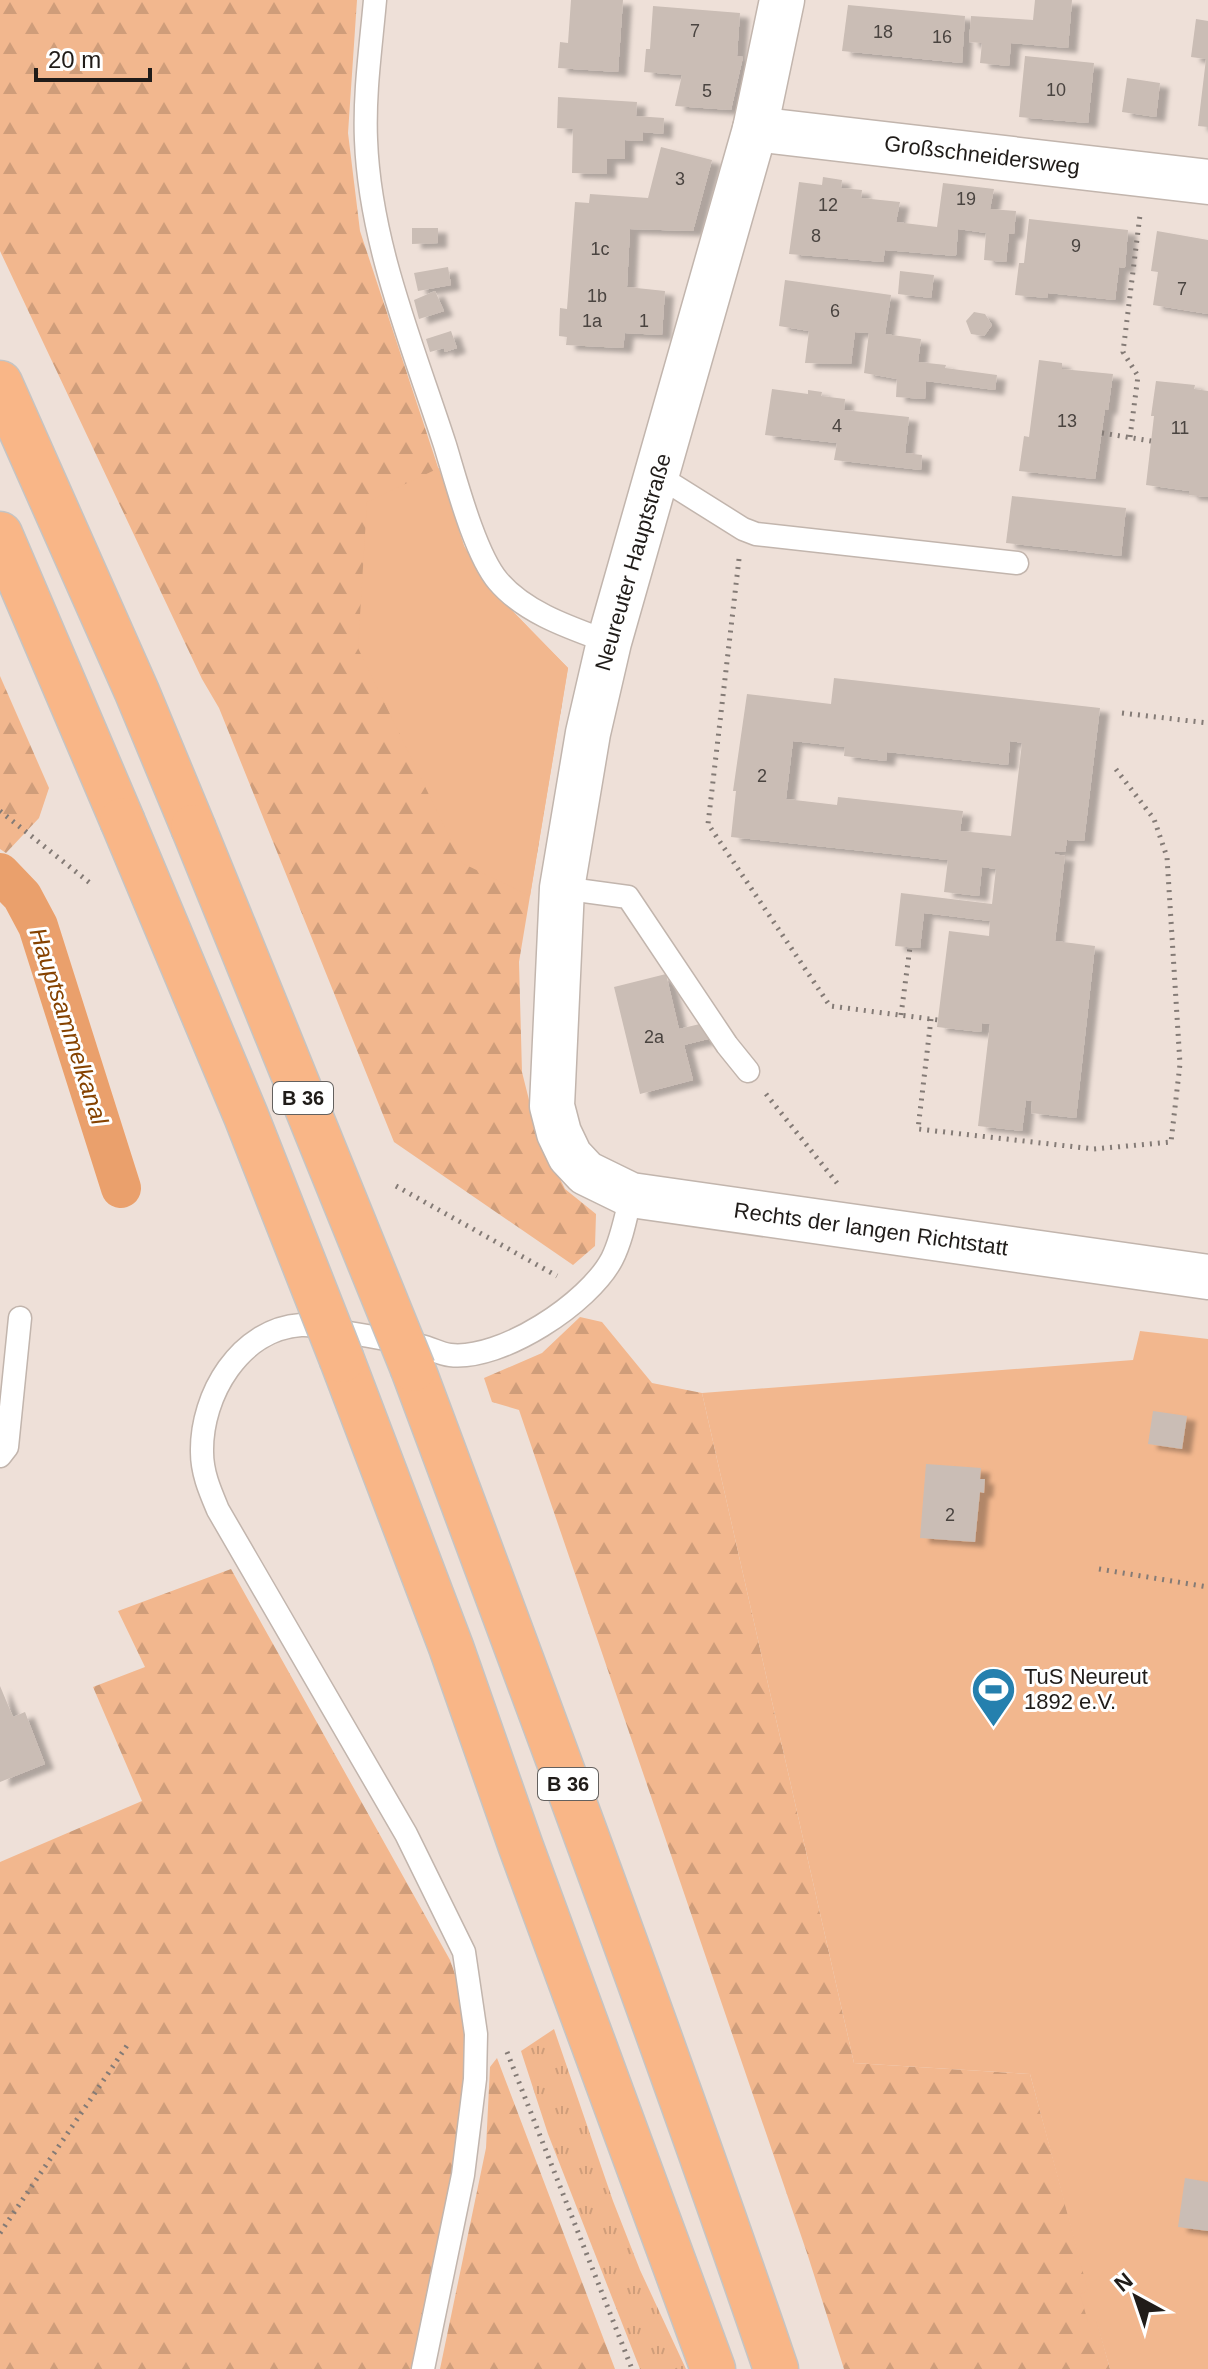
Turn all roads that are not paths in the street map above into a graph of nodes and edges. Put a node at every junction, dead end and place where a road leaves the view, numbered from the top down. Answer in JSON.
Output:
{"nodes":[{"id":1,"x":375,"y":0,"type":"edge"},
{"id":2,"x":782,"y":0,"type":"edge"},
{"id":3,"x":755,"y":129,"type":"junction"},
{"id":4,"x":1208,"y":182,"type":"edge"},
{"id":5,"x":0,"y":383,"type":"edge"},
{"id":6,"x":657,"y":475,"type":"junction"},
{"id":7,"x":0,"y":534,"type":"edge"},
{"id":8,"x":1017,"y":563,"type":"dead end"},
{"id":9,"x":609,"y":642,"type":"junction"},
{"id":10,"x":562,"y":888,"type":"junction"},
{"id":11,"x":748,"y":1071,"type":"road end"},
{"id":12,"x":559,"y":1133,"type":"joint"},
{"id":13,"x":631,"y":1195,"type":"junction"},
{"id":14,"x":1208,"y":1277,"type":"edge"},
{"id":15,"x":20,"y":1318,"type":"dead end"},
{"id":16,"x":0,"y":1456,"type":"edge"},
{"id":17,"x":423,"y":2369,"type":"edge"},
{"id":18,"x":713,"y":2369,"type":"edge"},
{"id":19,"x":776,"y":2369,"type":"edge"}],
"edges":[{"from":1,"to":9,"type":"lane"},
{"from":2,"to":3,"type":"street","name":"Neureuter Hauptstraße"},
{"from":3,"to":4,"type":"street","name":"Großschneidersweg"},
{"from":3,"to":6,"type":"street","name":"Neureuter Hauptstraße"},
{"from":5,"to":19,"type":"highway","number":"B 36","bridge":true},
{"from":6,"to":8,"type":"lane"},
{"from":6,"to":9,"type":"street","name":"Neureuter Hauptstraße"},
{"from":7,"to":18,"type":"highway","number":"B 36","bridge":true},
{"from":9,"to":10,"type":"street","name":"Neureuter Hauptstraße"},
{"from":10,"to":11,"type":"lane"},
{"from":10,"to":12,"type":"street","name":"Neureuter Hauptstraße"},
{"from":12,"to":13,"type":"street","name":"Rechts der langen Richtstatt"},
{"from":13,"to":14,"type":"street","name":"Rechts der langen Richtstatt"},
{"from":13,"to":17,"type":"lane"},
{"from":15,"to":16,"type":"lane"}]}
